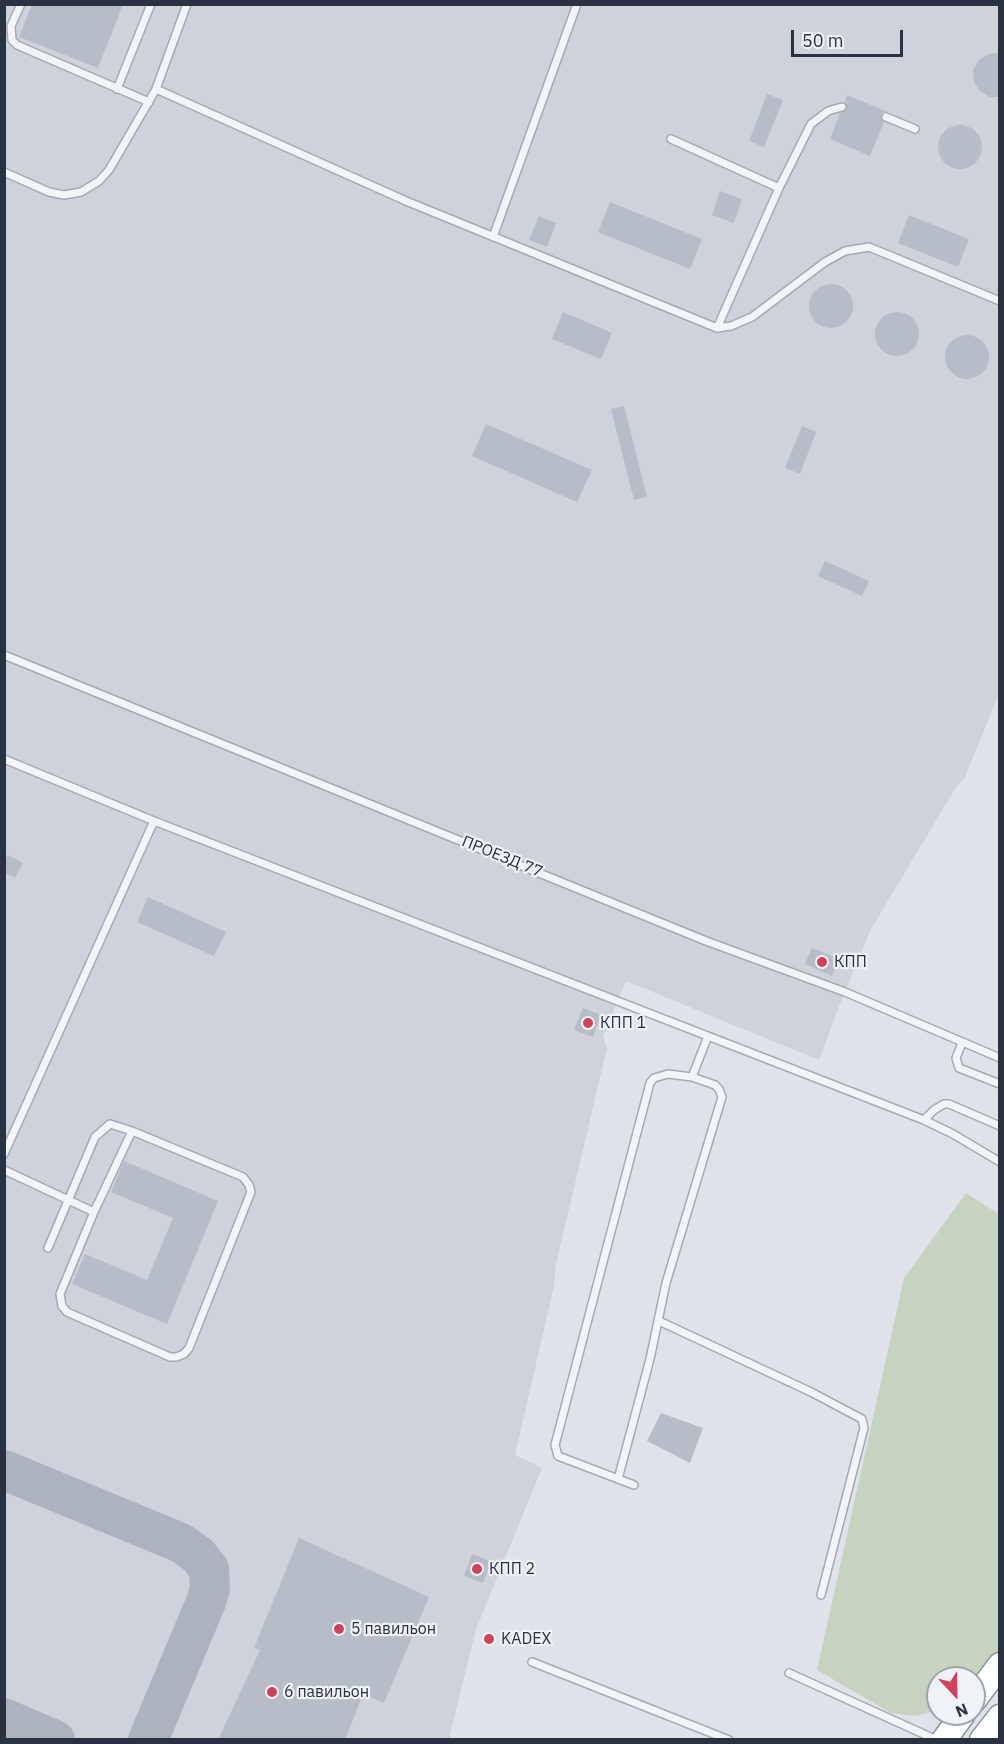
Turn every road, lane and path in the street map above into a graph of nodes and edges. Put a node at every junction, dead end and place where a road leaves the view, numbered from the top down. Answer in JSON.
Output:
{"nodes":[{"id":1,"x":21,"y":4,"type":"edge"},
{"id":2,"x":151,"y":4,"type":"edge"},
{"id":3,"x":187,"y":4,"type":"edge"},
{"id":4,"x":577,"y":4,"type":"edge"},
{"id":5,"x":156,"y":88,"type":"junction"},
{"id":6,"x":117,"y":89,"type":"junction"},
{"id":7,"x":148,"y":102,"type":"junction"},
{"id":8,"x":842,"y":108,"type":"dead end"},
{"id":9,"x":886,"y":117,"type":"dead end"},
{"id":10,"x":915,"y":129,"type":"dead end"},
{"id":11,"x":670,"y":139,"type":"dead end"},
{"id":12,"x":4,"y":172,"type":"edge"},
{"id":13,"x":779,"y":188,"type":"junction"},
{"id":14,"x":494,"y":237,"type":"junction"},
{"id":15,"x":999,"y":301,"type":"edge"},
{"id":16,"x":717,"y":328,"type":"junction"},
{"id":17,"x":4,"y":655,"type":"edge"},
{"id":18,"x":4,"y":759,"type":"edge"},
{"id":19,"x":154,"y":821,"type":"junction"},
{"id":20,"x":708,"y":1036,"type":"junction"},
{"id":21,"x":962,"y":1042,"type":"junction"},
{"id":22,"x":999,"y":1058,"type":"edge"},
{"id":23,"x":692,"y":1077,"type":"junction"},
{"id":24,"x":999,"y":1084,"type":"edge"},
{"id":25,"x":924,"y":1120,"type":"junction"},
{"id":26,"x":999,"y":1126,"type":"edge"},
{"id":27,"x":132,"y":1131,"type":"junction"},
{"id":28,"x":4,"y":1154,"type":"edge"},
{"id":29,"x":999,"y":1162,"type":"edge"},
{"id":30,"x":4,"y":1170,"type":"edge"},
{"id":31,"x":69,"y":1200,"type":"junction"},
{"id":32,"x":94,"y":1212,"type":"junction"},
{"id":33,"x":48,"y":1248,"type":"dead end"},
{"id":34,"x":659,"y":1321,"type":"junction"},
{"id":35,"x":618,"y":1479,"type":"junction"},
{"id":36,"x":634,"y":1485,"type":"dead end"},
{"id":37,"x":821,"y":1595,"type":"dead end"},
{"id":38,"x":532,"y":1662,"type":"dead end"},
{"id":39,"x":999,"y":1665,"type":"edge"},
{"id":40,"x":789,"y":1673,"type":"dead end"},
{"id":41,"x":986,"y":1683,"type":"edge"},
{"id":42,"x":999,"y":1717,"type":"edge"},
{"id":43,"x":954,"y":1726,"type":"edge"},
{"id":44,"x":729,"y":1740,"type":"edge"},
{"id":45,"x":937,"y":1740,"type":"edge"},
{"id":46,"x":944,"y":1740,"type":"edge"},
{"id":47,"x":982,"y":1740,"type":"edge"}],
"edges":[{"from":1,"to":6,"type":"lane"},
{"from":2,"to":6,"type":"lane"},
{"from":3,"to":5,"type":"lane"},
{"from":4,"to":14,"type":"lane"},
{"from":5,"to":7,"type":"lane"},
{"from":5,"to":14,"type":"lane"},
{"from":6,"to":7,"type":"lane"},
{"from":7,"to":12,"type":"lane"},
{"from":8,"to":13,"type":"lane"},
{"from":9,"to":10,"type":"lane"},
{"from":11,"to":13,"type":"lane"},
{"from":13,"to":16,"type":"lane"},
{"from":14,"to":16,"type":"lane"},
{"from":15,"to":16,"type":"lane"},
{"from":17,"to":21,"type":"lane","name":"ПРОЕЗД 77"},
{"from":18,"to":19,"type":"lane"},
{"from":19,"to":20,"type":"lane"},
{"from":19,"to":28,"type":"lane"},
{"from":20,"to":23,"type":"lane"},
{"from":20,"to":25,"type":"lane"},
{"from":21,"to":22,"type":"lane","name":"ПРОЕЗД 77"},
{"from":21,"to":24,"type":"lane"},
{"from":23,"to":34,"type":"lane"},
{"from":23,"to":35,"type":"lane"},
{"from":25,"to":26,"type":"lane"},
{"from":25,"to":29,"type":"lane"},
{"from":27,"to":31,"type":"lane"},
{"from":27,"to":32,"type":"lane"},
{"from":27,"to":32,"type":"lane"},
{"from":30,"to":31,"type":"lane"},
{"from":31,"to":32,"type":"lane"},
{"from":31,"to":33,"type":"lane"},
{"from":34,"to":35,"type":"lane"},
{"from":34,"to":37,"type":"lane"},
{"from":35,"to":36,"type":"lane"},
{"from":38,"to":44,"type":"lane"},
{"from":39,"to":41,"type":"highway"},
{"from":40,"to":45,"type":"lane"},
{"from":42,"to":47,"type":"highway"},
{"from":43,"to":46,"type":"highway"}]}
